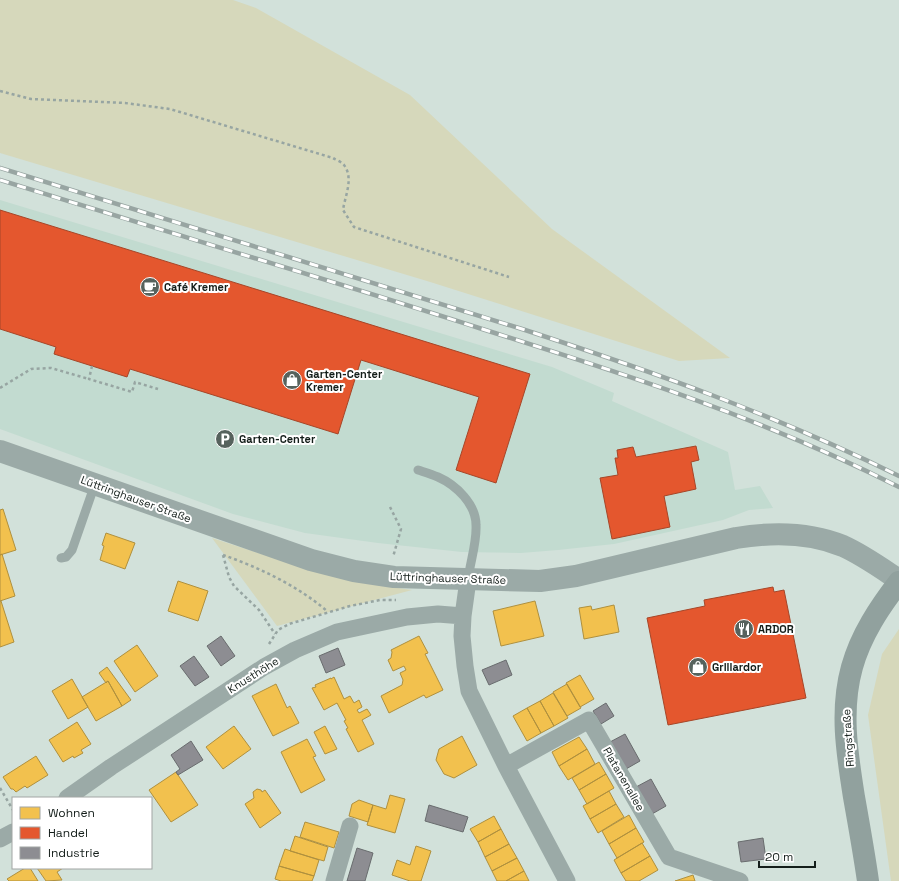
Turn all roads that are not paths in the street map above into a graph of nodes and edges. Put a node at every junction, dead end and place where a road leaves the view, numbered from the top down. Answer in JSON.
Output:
{"nodes":[{"id":1,"x":0,"y":452,"type":"edge"},
{"id":2,"x":418,"y":470,"type":"dead end"},
{"id":3,"x":95,"y":484,"type":"junction"},
{"id":4,"x":61,"y":558,"type":"dead end"},
{"id":5,"x":468,"y":580,"type":"junction"},
{"id":6,"x":899,"y":581,"type":"edge"},
{"id":7,"x":463,"y":616,"type":"junction"},
{"id":8,"x":506,"y":766,"type":"junction"},
{"id":9,"x":68,"y":797,"type":"edge"},
{"id":10,"x":350,"y":826,"type":"dead end"},
{"id":11,"x":12,"y":833,"type":"edge"},
{"id":12,"x":0,"y":839,"type":"edge"},
{"id":13,"x":334,"y":881,"type":"edge"},
{"id":14,"x":567,"y":881,"type":"edge"},
{"id":15,"x":740,"y":881,"type":"edge"},
{"id":16,"x":868,"y":881,"type":"edge"}],
"edges":[{"from":1,"to":3,"type":"street","name":"Lüttringhauser Straße"},
{"from":2,"to":5,"type":"lane"},
{"from":3,"to":4,"type":"lane"},
{"from":3,"to":5,"type":"street","name":"Lüttringhauser Straße"},
{"from":5,"to":6,"type":"street","name":"Lüttringhauser Straße"},
{"from":5,"to":7,"type":"street"},
{"from":6,"to":16,"type":"main road","name":"Ringstraße"},
{"from":7,"to":8,"type":"street"},
{"from":7,"to":9,"type":"street","name":"Knusthöhe"},
{"from":8,"to":14,"type":"street"},
{"from":8,"to":15,"type":"street","name":"Platanenallee"},
{"from":10,"to":13,"type":"street"},
{"from":11,"to":12,"type":"street"}]}
